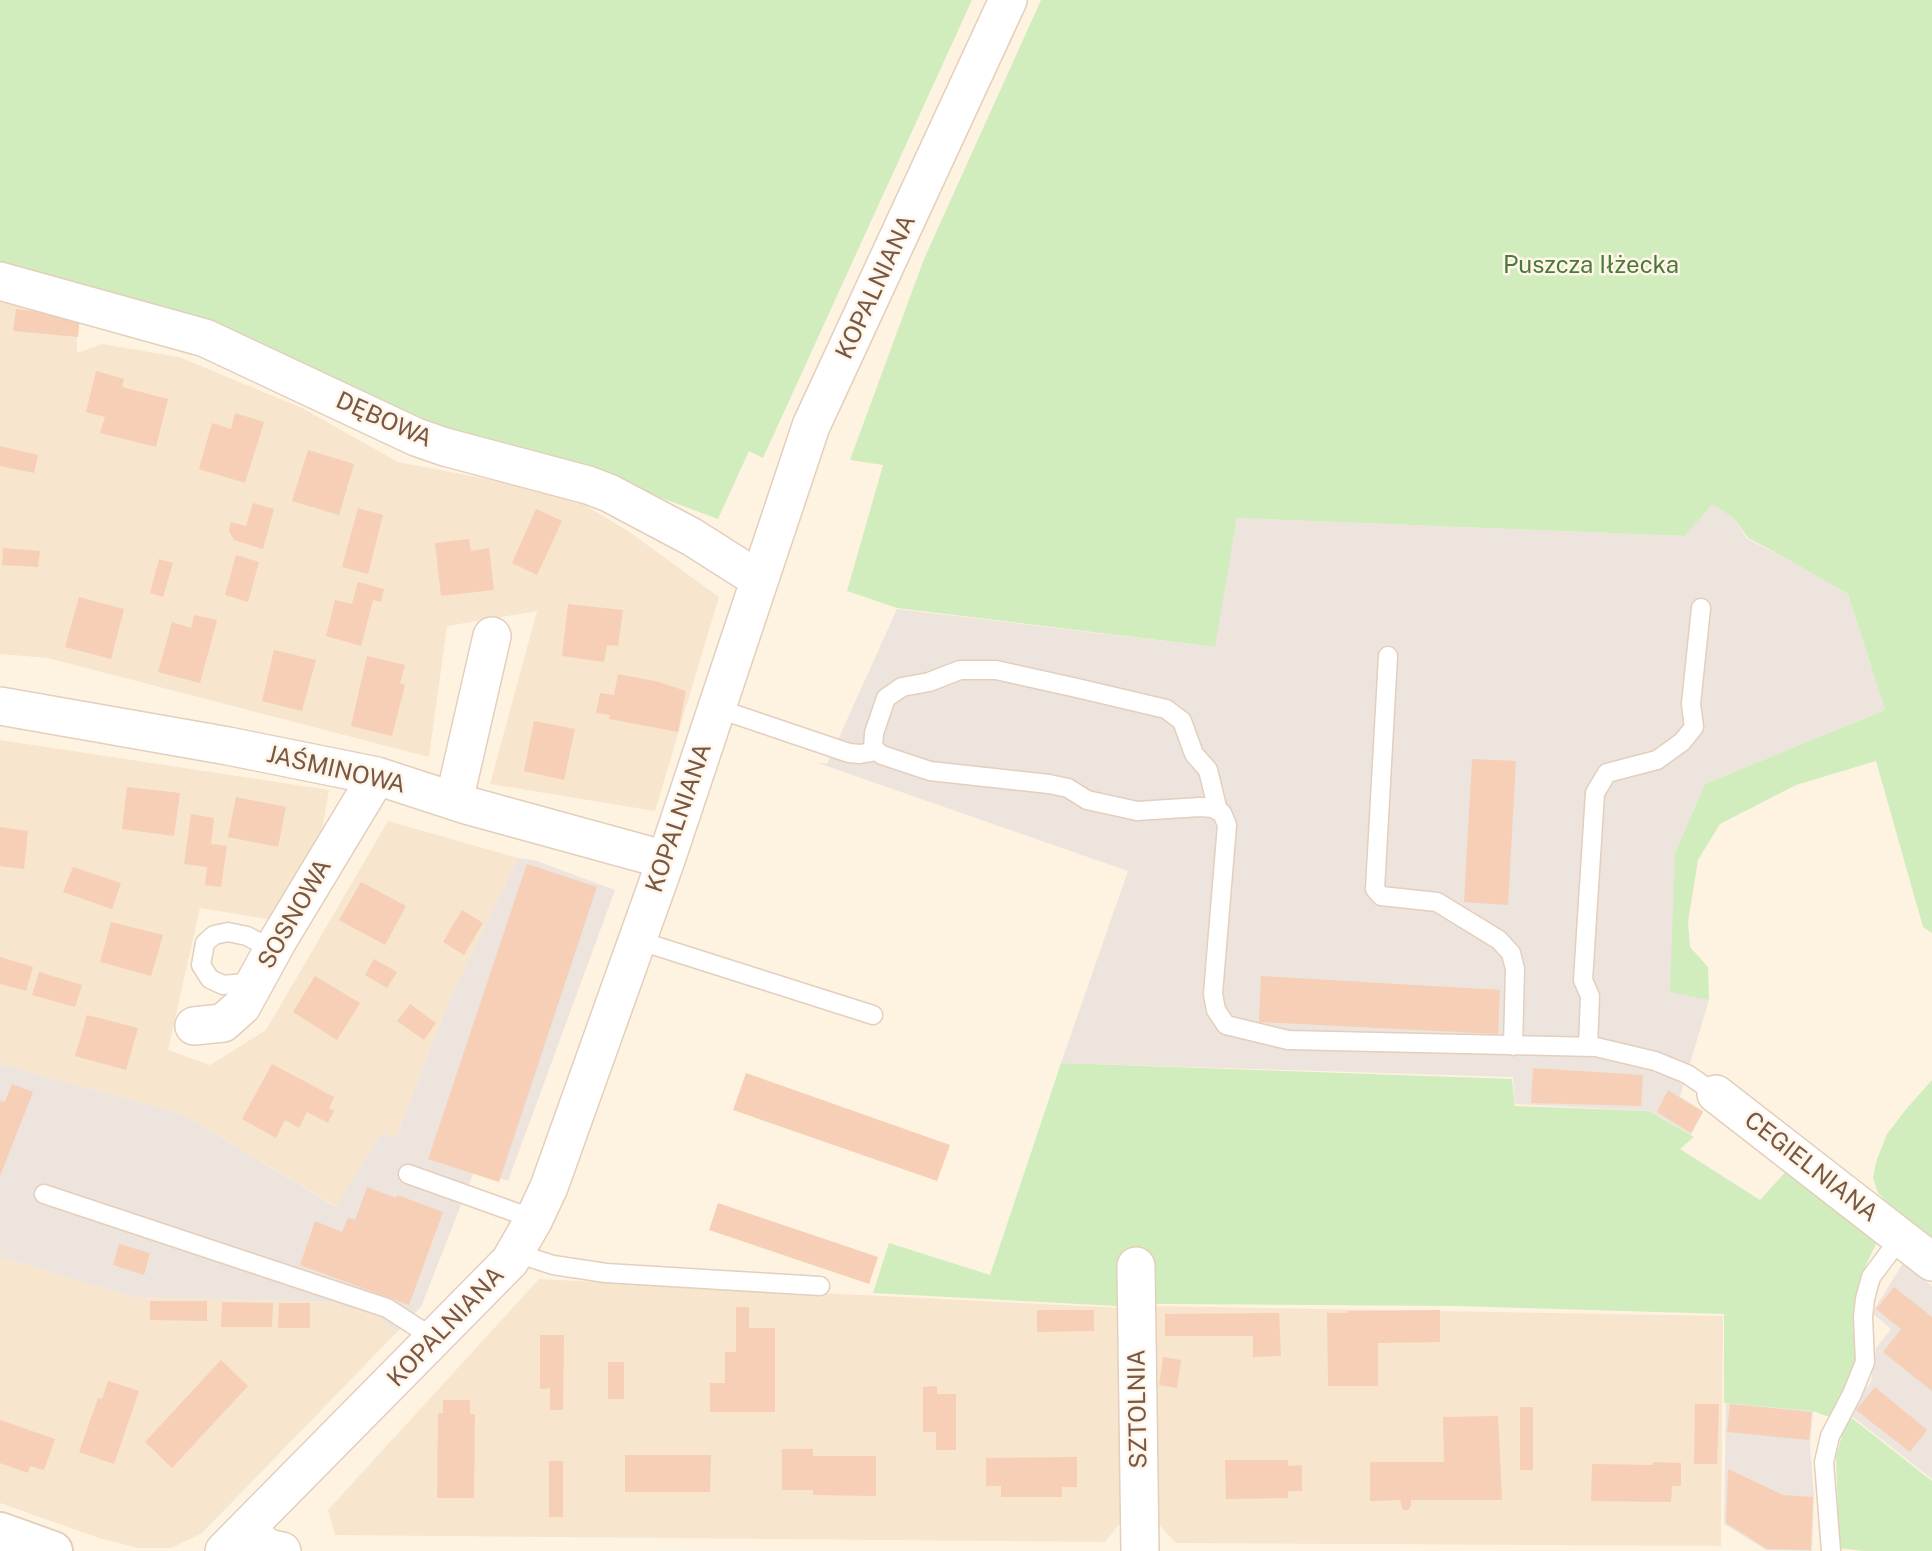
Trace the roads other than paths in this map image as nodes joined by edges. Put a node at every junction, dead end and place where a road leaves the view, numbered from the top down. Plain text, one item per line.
1 (1008, 0) edge
2 (0, 281) edge
3 (758, 579) junction
4 (1701, 608) dead end
5 (492, 636) dead end
6 (1388, 656) dead end
7 (0, 706) edge
8 (716, 708) junction
9 (877, 751) junction
10 (377, 776) junction
11 (453, 801) junction
12 (1218, 811) junction
13 (666, 860) junction
14 (637, 940) junction
15 (273, 950) junction
16 (256, 982) junction
17 (873, 1015) dead end
18 (194, 1026) dead end
19 (1513, 1046) junction
20 (1588, 1047) junction
21 (1702, 1084) joint
22 (408, 1174) dead end
23 (44, 1194) dead end
24 (534, 1219) junction
25 (1901, 1237) junction
26 (516, 1253) junction
27 (1932, 1262) edge
28 (1136, 1266) dead end
29 (820, 1286) dead end
30 (435, 1339) junction
31 (0, 1532) edge
32 (235, 1541) edge
33 (53, 1551) edge
34 (282, 1551) edge
35 (1140, 1551) edge
36 (1831, 1551) edge

1 - 3 street, KOPALNIANA
2 - 3 street, DĘBOWA
3 - 8 street, KOPALNIANA
4 - 20 lane
5 - 11 street
6 - 19 lane
7 - 10 street, JAŚMINOWA
8 - 9 lane
8 - 13 street, KOPALNIANA
9 - 12 lane
9 - 12 lane
10 - 11 street, JAŚMINOWA
10 - 15 street, SOSNOWA
11 - 13 street, JAŚMINOWA
12 - 19 lane
13 - 14 street, KOPALNIANA
14 - 17 lane
14 - 24 street, KOPALNIANA
15 - 16 street, SOSNOWA
15 - 16 lane
16 - 18 street, SOSNOWA
19 - 20 lane
20 - 21 lane
21 - 25 street, CEGIELNIANA
22 - 24 lane
23 - 30 lane
24 - 26 street, KOPALNIANA
25 - 27 street, CEGIELNIANA
25 - 36 lane
26 - 29 lane
26 - 30 street, KOPALNIANA
28 - 35 street, SZTOLNIA
30 - 32 street, KOPALNIANA
31 - 33 street
32 - 34 street

